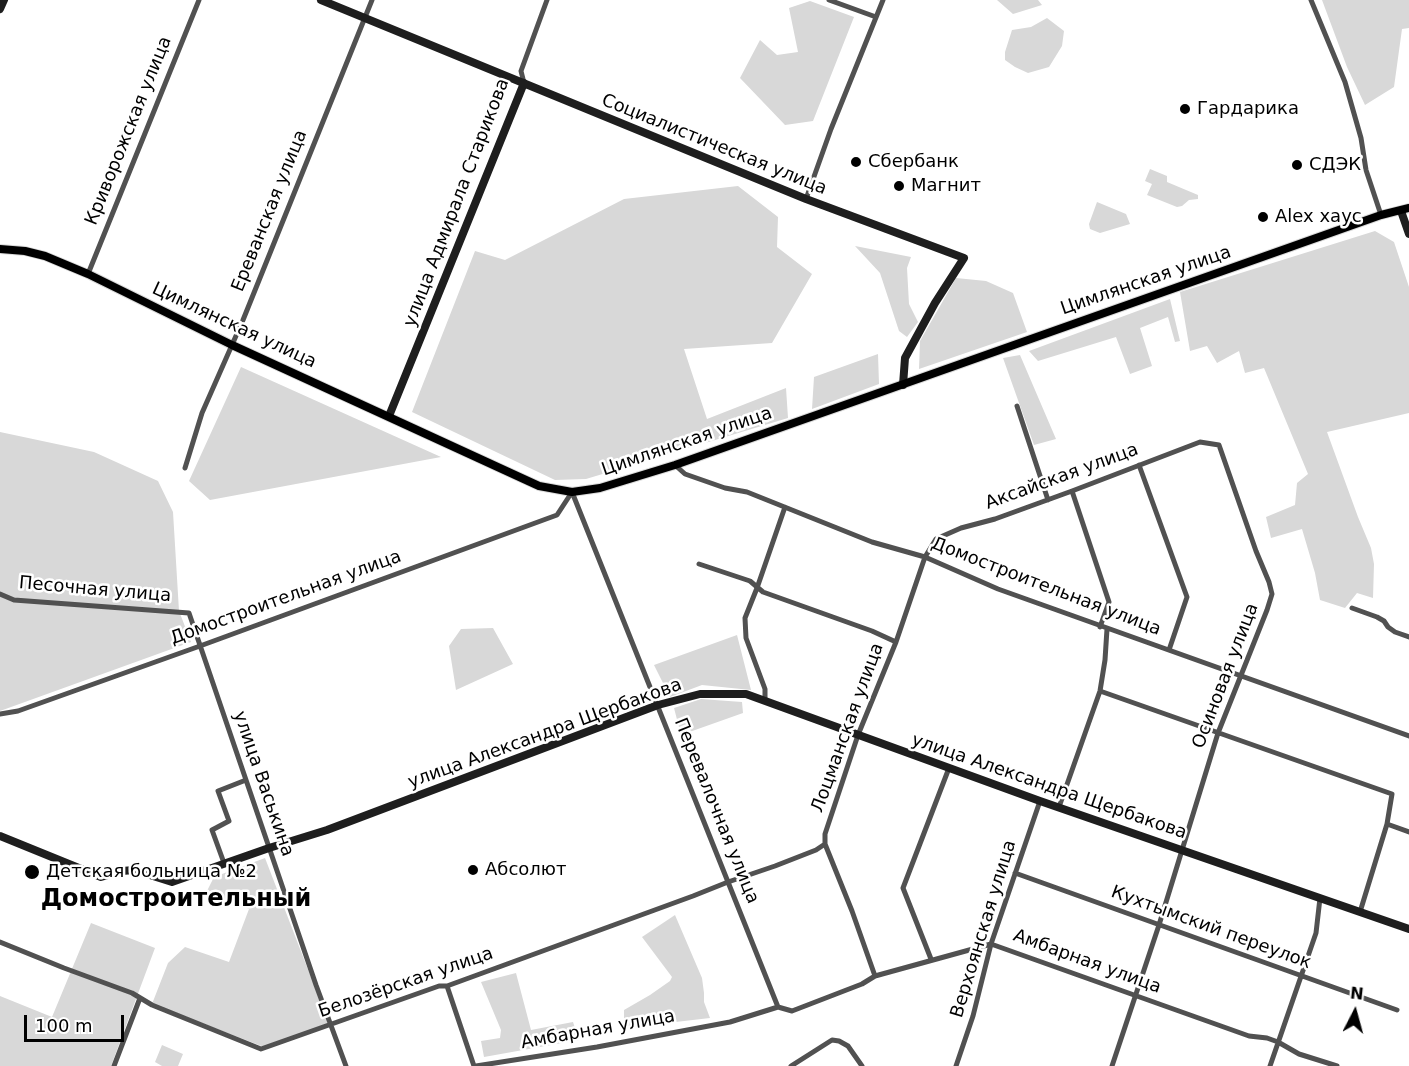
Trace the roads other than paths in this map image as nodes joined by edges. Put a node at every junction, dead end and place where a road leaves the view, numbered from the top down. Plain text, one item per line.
1 (4, 0) edge
2 (199, 0) edge
3 (321, 0) edge
4 (372, 0) edge
5 (547, 0) edge
6 (829, 0) edge
7 (883, 0) edge
8 (1311, 0) edge
9 (0, 9) edge
10 (876, 17) junction
11 (365, 18) junction
12 (524, 83) junction
13 (812, 180) junction
14 (820, 182) dead end
15 (806, 199) junction
16 (1405, 209) edge
17 (1381, 216) junction
18 (1409, 234) edge
19 (0, 249) edge
20 (88, 274) junction
21 (232, 345) junction
22 (903, 385) junction
23 (1017, 406) dead end
24 (389, 416) junction
25 (1219, 445) joint
26 (675, 465) junction
27 (1140, 465) junction
28 (185, 468) dead end
29 (1072, 491) junction
30 (572, 492) junction
31 (1048, 500) junction
32 (785, 507) junction
33 (925, 557) junction
34 (699, 564) dead end
35 (758, 588) junction
36 (0, 594) edge
37 (1352, 608) dead end
38 (189, 613) joint
39 (1104, 628) junction
40 (1409, 637) edge
41 (897, 642) junction
42 (200, 646) junction
43 (1169, 650) junction
44 (1240, 677) junction
45 (1100, 691) junction
46 (765, 701) junction
47 (658, 705) junction
48 (0, 714) edge
49 (1218, 733) junction
50 (858, 735) junction
51 (1409, 736) edge
52 (949, 768) junction
53 (246, 780) junction
54 (1040, 801) junction
55 (1059, 807) junction
56 (1386, 824) junction
57 (1409, 832) edge
58 (0, 836) edge
59 (825, 844) junction
60 (269, 848) junction
61 (1184, 850) junction
62 (224, 863) junction
63 (1015, 873) junction
64 (728, 882) junction
65 (1320, 897) junction
66 (1360, 912) junction
67 (1160, 925) junction
68 (1409, 929) edge
69 (0, 942) edge
70 (992, 944) junction
71 (931, 959) junction
72 (1302, 975) junction
73 (876, 976) junction
74 (447, 986) junction
75 (1136, 996) junction
76 (140, 998) junction
77 (778, 1007) junction
78 (1397, 1010) dead end
79 (331, 1024) junction
80 (1278, 1042) junction
81 (114, 1066) edge
82 (346, 1066) edge
83 (475, 1066) edge
84 (791, 1066) edge
85 (862, 1066) edge
86 (956, 1066) edge
87 (1112, 1066) edge
88 (1270, 1066) edge
89 (1337, 1066) edge

1 - 9 street
2 - 20 street, Криворожская улица
3 - 11 street, Социалистическая улица
4 - 11 street, Ереванская улица
5 - 12 street, улица Адмирала Старикова
6 - 10 street
7 - 10 street
8 - 17 street
10 - 13 street
11 - 12 street, Социалистическая улица
11 - 21 street, Ереванская улица
12 - 15 street, Социалистическая улица
12 - 24 street, улица Адмирала Старикова
13 - 14 street
13 - 15 street
15 - 22 street, Социалистическая улица
16 - 17 main road, Цимлянская улица
16 - 18 street
17 - 22 main road, Цимлянская улица
19 - 20 main road, Цимлянская улица
20 - 21 main road, Цимлянская улица
21 - 24 main road, Цимлянская улица
21 - 28 street, Ереванская улица
22 - 26 main road, Цимлянская улица
23 - 31 street
24 - 30 main road, Цимлянская улица
25 - 27 street, Аксайская улица
25 - 44 street, Осиновая улица
26 - 30 main road, Цимлянская улица
26 - 32 street, Домостроительная улица
27 - 29 street, Аксайская улица
27 - 43 street
29 - 31 street, Аксайская улица
29 - 39 street
30 - 42 street, Домостроительная улица
30 - 47 street, Перевалочная улица
31 - 33 street, Аксайская улица
32 - 33 street, Домостроительная улица
32 - 35 street
33 - 39 street, Домостроительная улица
33 - 41 street, Лоцманская улица
34 - 35 street
35 - 41 street
35 - 46 street
36 - 38 street, Песочная улица
37 - 40 street
38 - 42 street, улица Васькина
39 - 43 street, Домостроительная улица
39 - 45 street
41 - 50 street, Лоцманская улица
42 - 48 street, Домостроительная улица
42 - 53 street, улица Васькина
43 - 44 street, Домостроительная улица
44 - 49 street, Осиновая улица
44 - 51 street, Домостроительная улица
45 - 49 street
45 - 55 street
46 - 47 street, улица Александра Щербакова
46 - 50 street, улица Александра Щербакова
47 - 60 street, улица Александра Щербакова
47 - 64 street, Перевалочная улица
49 - 56 street
49 - 61 street, Осиновая улица
50 - 52 street, улица Александра Щербакова
50 - 59 street, Лоцманская улица
52 - 54 street, улица Александра Щербакова
52 - 71 street
53 - 60 street, улица Васькина
53 - 62 street
54 - 55 street, улица Александра Щербакова
54 - 63 street, Верхоянская улица
55 - 61 street, улица Александра Щербакова
56 - 57 street
56 - 66 street
58 - 62 street, улица Александра Щербакова
59 - 64 street, Белозёрская улица
59 - 73 street
60 - 62 street, улица Александра Щербакова
60 - 79 street, улица Васькина
61 - 65 street, улица Александра Щербакова
61 - 67 street, Осиновая улица
63 - 67 street, Кухтымский переулок
63 - 70 street, Верхоянская улица
64 - 74 street, Белозёрская улица
64 - 77 street, Перевалочная улица
65 - 66 street, улица Александра Щербакова
65 - 72 street
66 - 68 street, улица Александра Щербакова
67 - 72 street, Кухтымский переулок
67 - 75 street, Осиновая улица
69 - 76 street, Белозёрская улица
70 - 71 street, Амбарная улица
70 - 75 street, Амбарная улица
70 - 86 street, Верхоянская улица
71 - 73 street, Амбарная улица
72 - 78 street, Кухтымский переулок
72 - 80 street
73 - 77 street, Амбарная улица
74 - 79 street, Белозёрская улица
74 - 83 street
75 - 80 street, Амбарная улица
75 - 87 street, Осиновая улица
76 - 79 street, Белозёрская улица
76 - 81 street
77 - 83 street, Амбарная улица
79 - 82 street, улица Васькина
80 - 88 street
80 - 89 street, Амбарная улица
84 - 85 street

